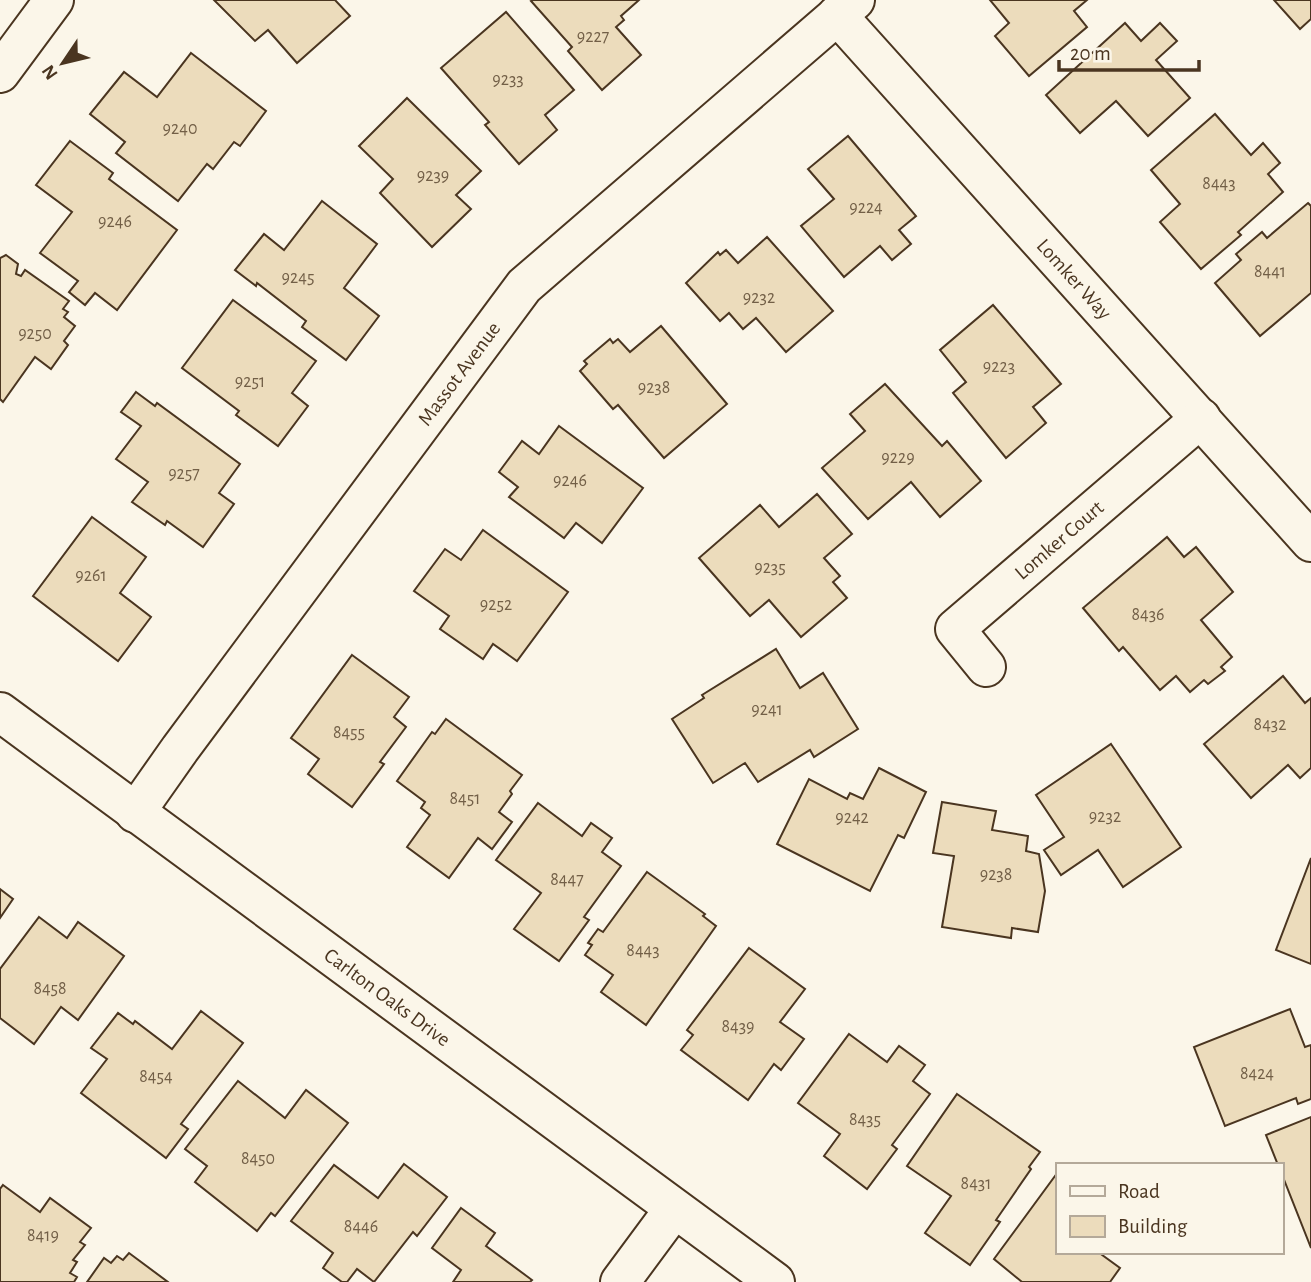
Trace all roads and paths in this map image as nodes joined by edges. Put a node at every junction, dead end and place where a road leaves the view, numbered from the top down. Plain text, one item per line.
1 (54, 0) edge
2 (846, 8) edge
3 (0, 73) edge
4 (1200, 418) junction
5 (1311, 542) edge
6 (986, 667) dead end
7 (0, 712) edge
8 (135, 813) junction
9 (674, 1209) junction
10 (620, 1282) edge
11 (775, 1282) edge

1 - 3 street
2 - 4 street, Lomker Way
2 - 8 street, Massot Avenue
4 - 5 street, Lomker Way
4 - 6 street, Lomker Court
7 - 8 street, Carlton Oaks Drive
8 - 9 street, Carlton Oaks Drive
9 - 10 street
9 - 11 street, Carlton Oaks Drive

